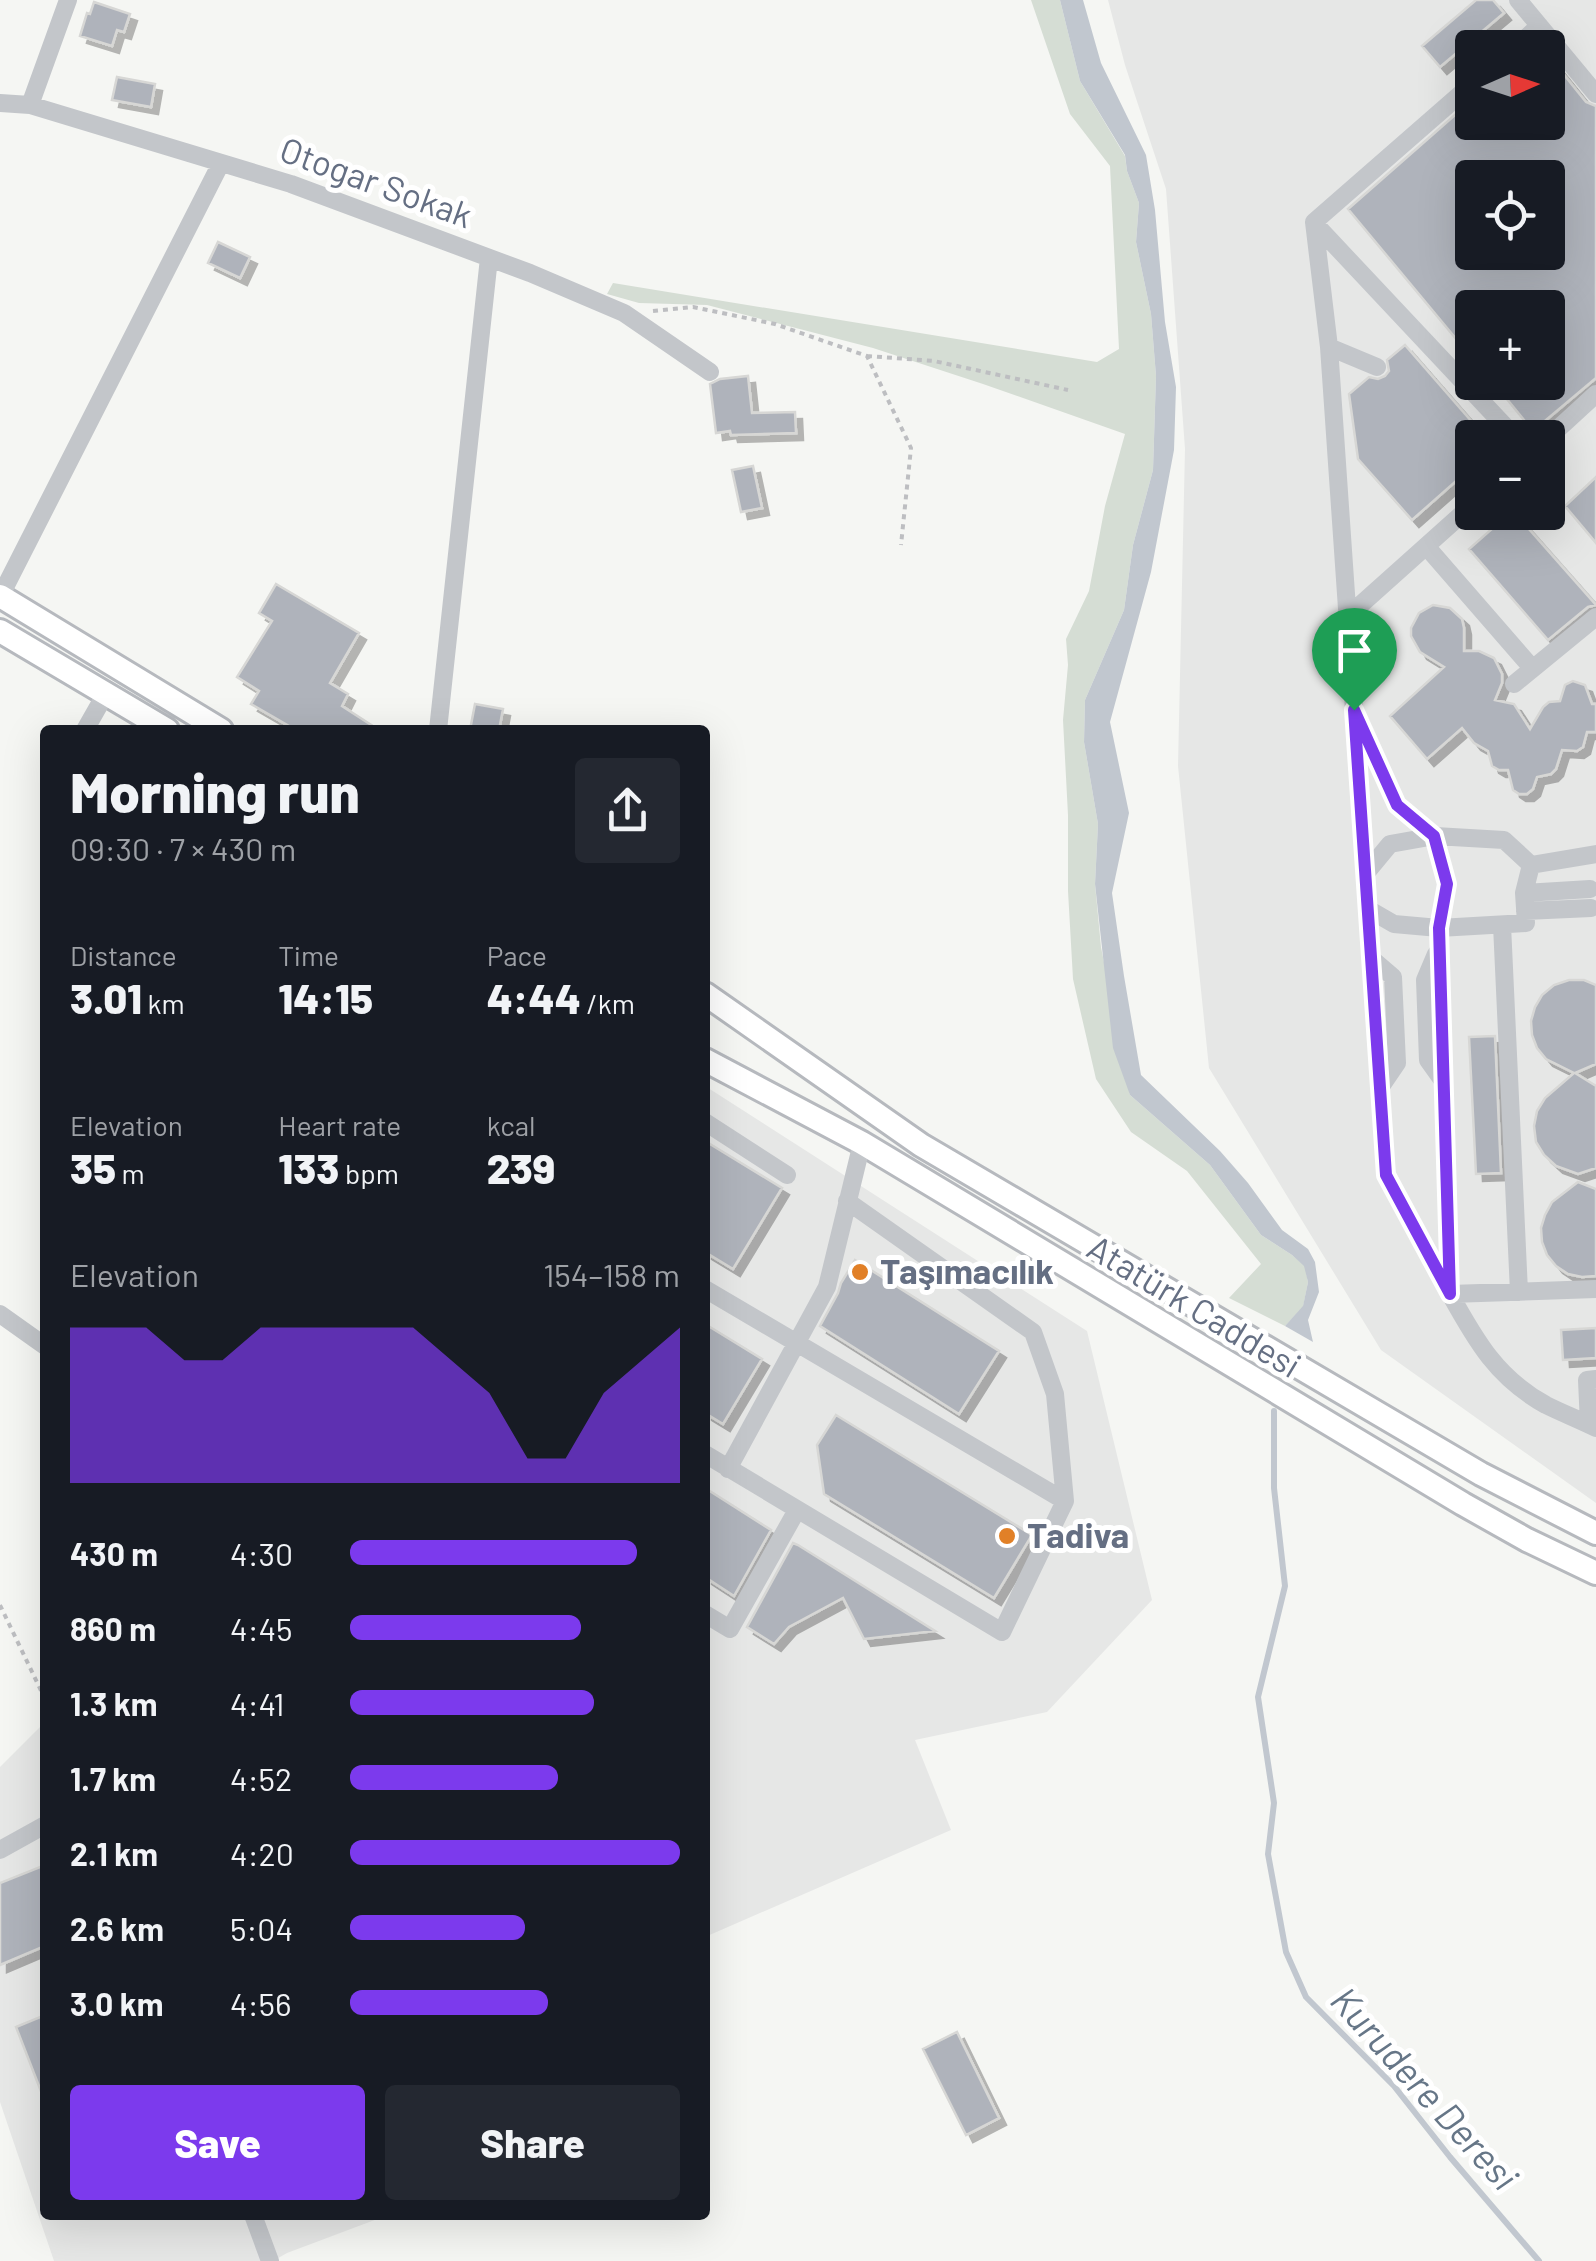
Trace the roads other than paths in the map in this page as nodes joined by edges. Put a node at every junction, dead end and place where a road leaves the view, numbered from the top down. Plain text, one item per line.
1 (68, 0) edge
2 (1518, 0) edge
3 (1540, 26) junction
4 (1535, 30) edge
5 (1596, 94) edge
6 (1455, 99) edge
7 (0, 104) edge
8 (30, 106) junction
9 (221, 163) junction
10 (1314, 222) junction
11 (488, 258) junction
12 (1329, 347) junction
13 (1377, 366) dead end
14 (710, 372) dead end
15 (1596, 394) edge
16 (1499, 420) edge
17 (1565, 422) edge
18 (1455, 520) edge
19 (1426, 546) junction
20 (0, 596) edge
21 (1348, 616) junction
22 (1596, 617) edge
23 (0, 631) edge
24 (1532, 668) junction
25 (1514, 684) dead end
26 (106, 694) junction
27 (1354, 710) junction
28 (89, 725) edge
29 (159, 725) edge
30 (213, 725) edge
31 (439, 725) edge
32 (1434, 836) junction
33 (1596, 854) edge
34 (1531, 865) junction
35 (1366, 873) junction
36 (1590, 898) dead end
37 (1524, 902) junction
38 (1368, 909) junction
39 (1502, 925) junction
40 (1439, 936) junction
41 (710, 997) edge
42 (710, 1063) edge
43 (710, 1125) edge
44 (862, 1143) junction
45 (787, 1174) dead end
46 (847, 1202) junction
47 (1596, 1289) edge
48 (710, 1292) edge
49 (1519, 1292) junction
50 (1450, 1294) junction
51 (0, 1314) edge
52 (40, 1342) edge
53 (796, 1344) junction
54 (1596, 1379) edge
55 (1594, 1426) edge
56 (710, 1457) edge
57 (728, 1469) junction
58 (1065, 1501) junction
59 (797, 1510) junction
60 (1596, 1533) edge
61 (1596, 1573) edge
62 (710, 1617) edge
63 (40, 1829) edge
64 (0, 1850) edge
65 (255, 2220) edge
66 (270, 2261) edge

1 - 8 street
2 - 3 street
3 - 4 street
3 - 5 street
6 - 10 street
7 - 8 street, Otogar Sokak
8 - 9 street, Otogar Sokak
9 - 11 street, Otogar Sokak
9 - 20 street
10 - 12 street
10 - 16 street
11 - 14 street, Otogar Sokak
11 - 31 street
12 - 13 street
12 - 21 street
15 - 17 street
18 - 19 street
19 - 21 street
19 - 24 street
20 - 30 main road
21 - 27 street
22 - 24 street
23 - 26 main road
24 - 25 street
26 - 28 street
26 - 29 main road
27 - 32 street
27 - 35 street
32 - 34 street
32 - 35 street
32 - 40 street
33 - 34 street
34 - 37 street
35 - 38 street
36 - 37 street
37 - 39 street
38 - 40 street
38 - 50 street
39 - 40 street
39 - 49 street
40 - 50 street
41 - 60 main road, Atatürk Caddesi
42 - 44 main road, Atatürk Caddesi
43 - 45 street
44 - 46 street
44 - 61 main road, Atatürk Caddesi
46 - 53 street
46 - 58 street
47 - 49 street
48 - 53 street
49 - 50 street
50 - 55 street
51 - 52 street
53 - 57 street
53 - 58 street
54 - 55 street
56 - 57 street
57 - 59 street
58 - 59 street
59 - 62 street
63 - 64 street
65 - 66 street

